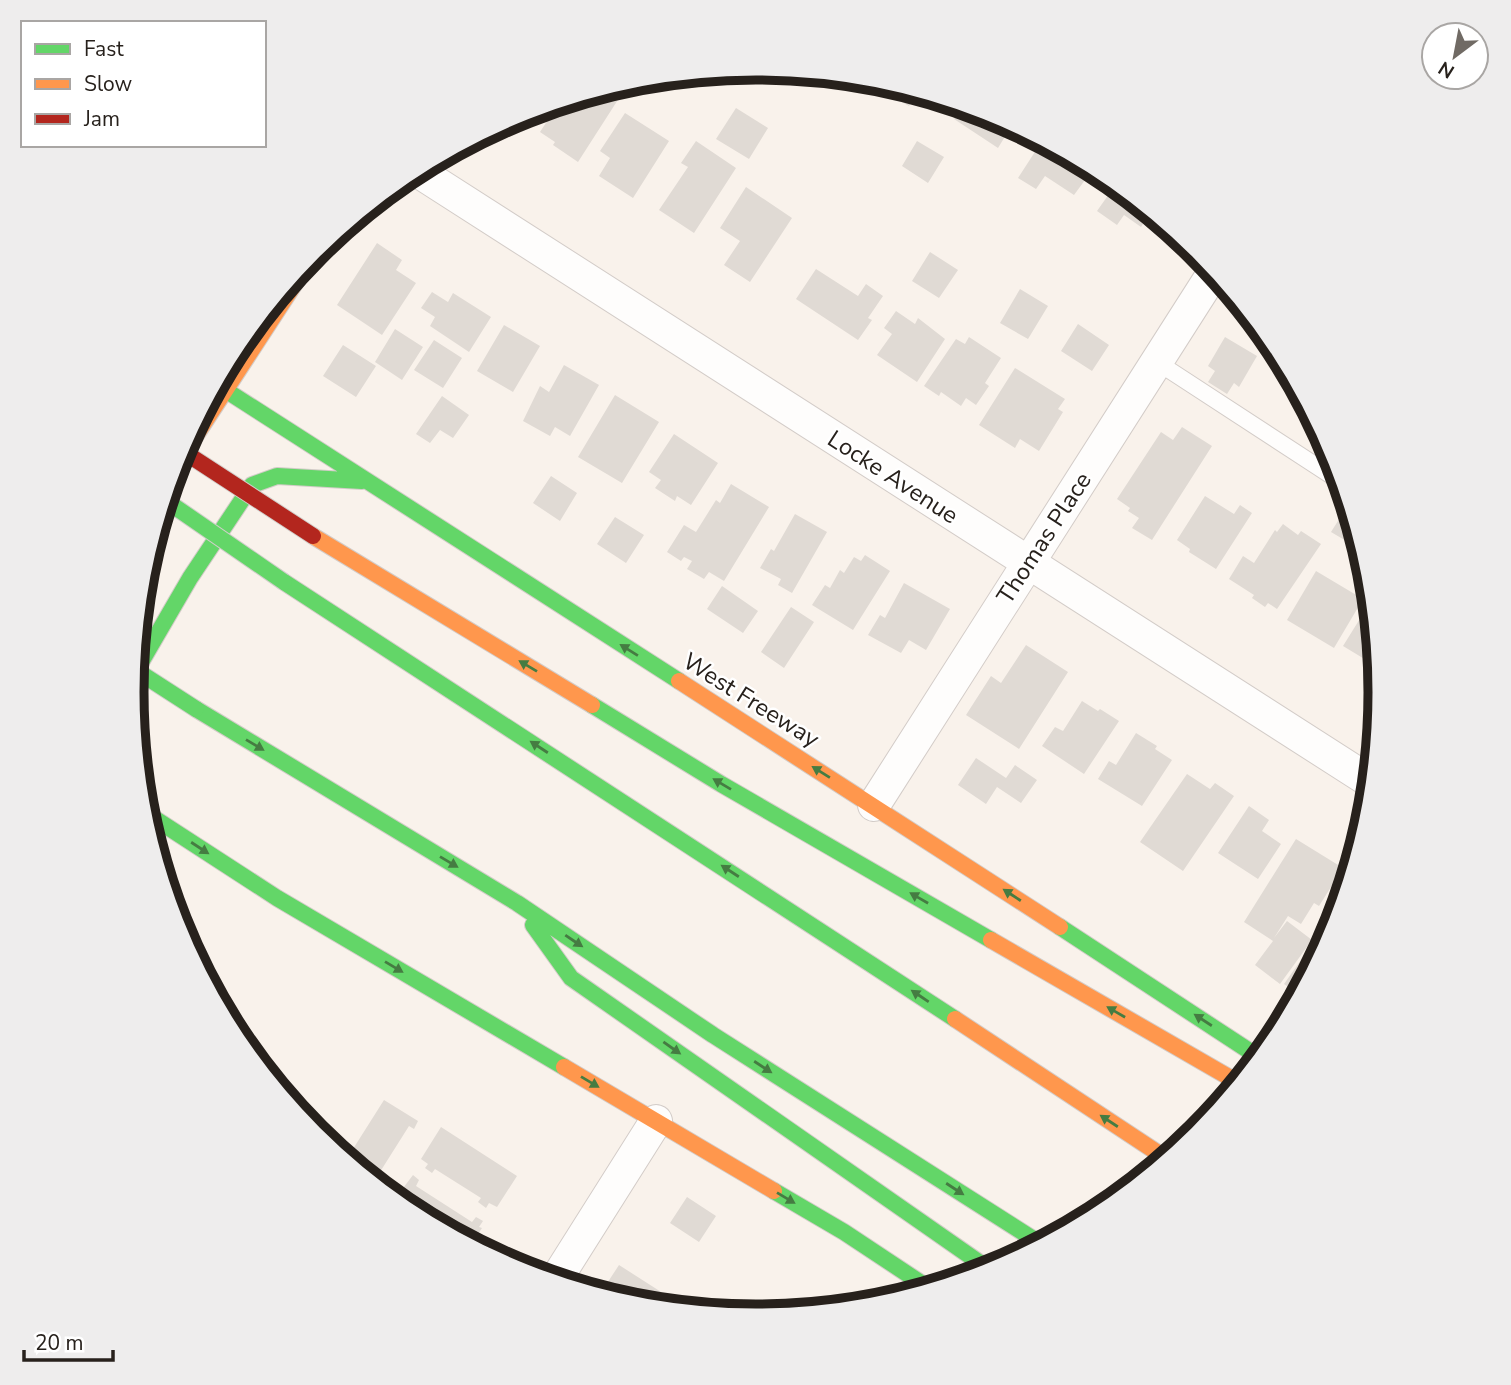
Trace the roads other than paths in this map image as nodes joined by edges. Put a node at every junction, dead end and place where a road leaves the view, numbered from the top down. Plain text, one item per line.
1 (427, 177) edge
2 (1208, 281) edge
3 (1157, 362) junction
4 (223, 389) edge
5 (191, 456) edge
6 (1326, 472) edge
7 (364, 481) junction
8 (173, 506) edge
9 (1028, 564) junction
10 (145, 656) edge
11 (144, 676) edge
12 (1361, 776) edge
13 (874, 805) junction
14 (157, 820) edge
15 (517, 903) junction
16 (1251, 1052) edge
17 (1230, 1078) edge
18 (656, 1121) junction
19 (1159, 1153) edge
20 (1032, 1238) edge
21 (979, 1262) edge
22 (560, 1272) edge
23 (920, 1282) edge

1 - 9 street, Locke Avenue
2 - 3 street, Thomas Place
3 - 6 lane
3 - 9 street, Thomas Place
4 - 7 main road, West Freeway
17 -> 5 main road, bridge
7 - 10 main road
13 -> 7 main road, West Freeway
19 -> 8 main road, bridge
9 - 12 street, Locke Avenue
9 - 13 street, Thomas Place
11 -> 15 main road, bridge
16 -> 13 main road, West Freeway
14 -> 18 main road
15 -> 20 main road
15 -> 21 main road
18 - 22 street
18 -> 23 main road

